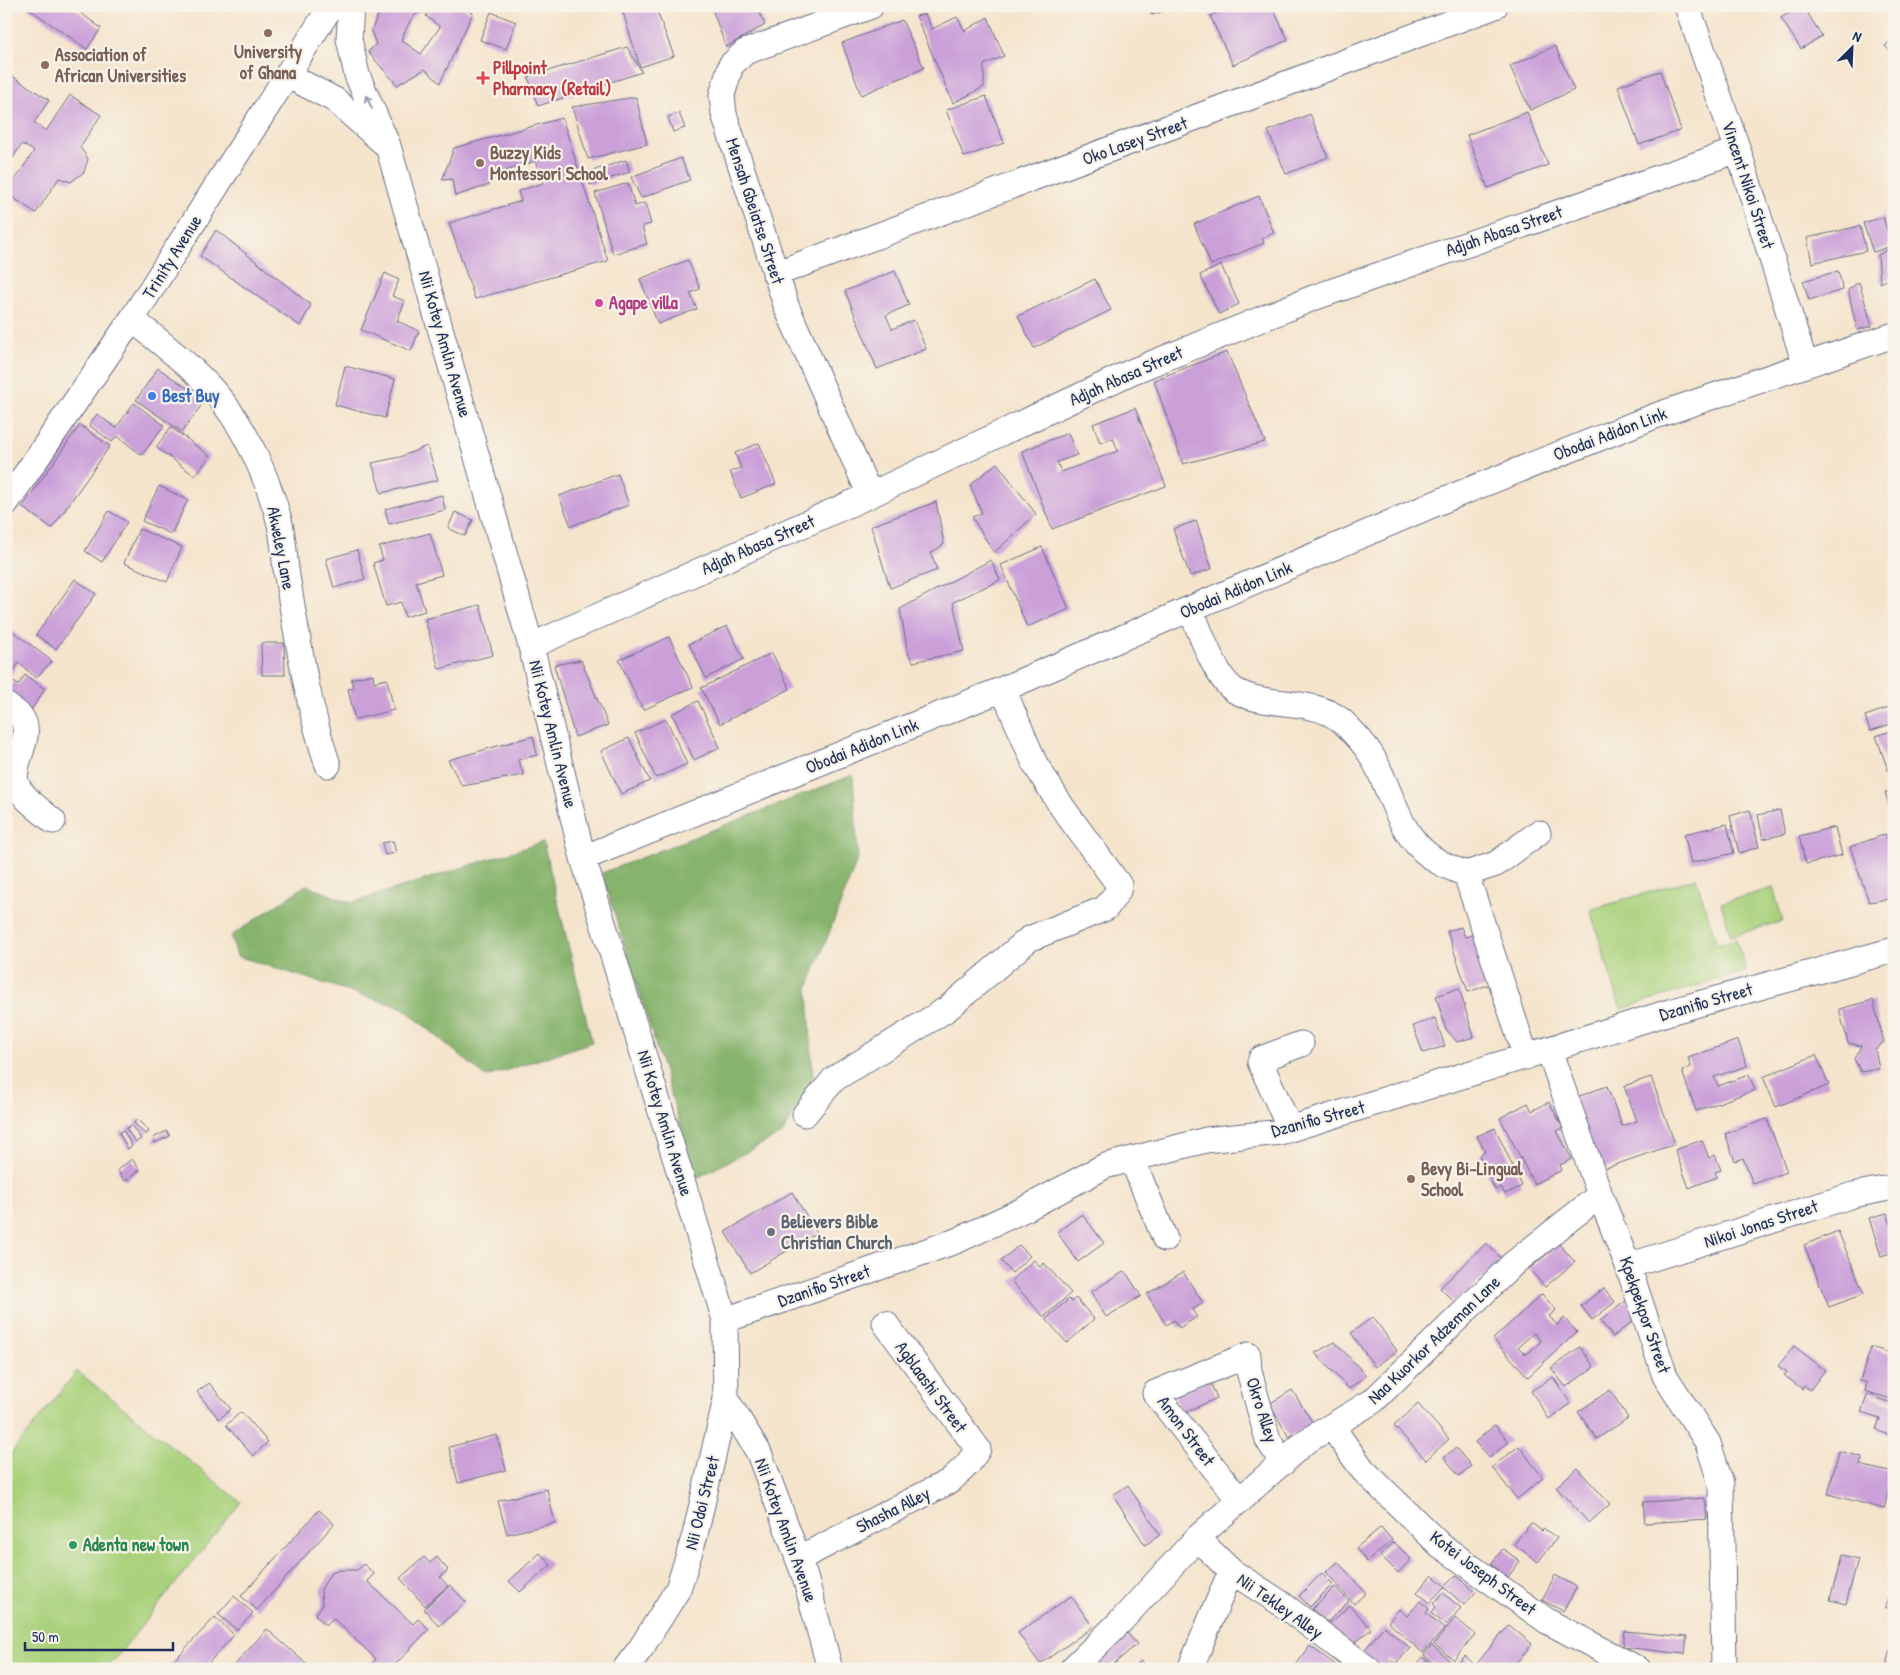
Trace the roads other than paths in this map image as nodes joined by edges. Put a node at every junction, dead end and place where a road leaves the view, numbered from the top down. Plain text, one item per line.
1 (330, 6) edge
2 (351, 6) edge
3 (871, 6) edge
4 (1495, 6) edge
5 (1687, 6) edge
6 (288, 76) junction
7 (388, 146) junction
8 (1738, 150) junction
9 (775, 274) junction
10 (132, 319) junction
11 (1894, 335) edge
12 (1805, 364) junction
13 (870, 494) junction
14 (6, 503) edge
15 (1191, 610) junction
16 (531, 646) junction
17 (1003, 689) junction
18 (6, 705) edge
19 (328, 765) dead end
20 (53, 821) dead end
21 (1538, 833) dead end
22 (583, 858) junction
23 (1466, 874) junction
24 (1894, 950) edge
25 (1301, 1044) dead end
26 (1549, 1050) junction
27 (1526, 1057) junction
28 (805, 1114) dead end
29 (1290, 1129) junction
30 (1132, 1159) junction
31 (1894, 1187) edge
32 (1600, 1196) junction
33 (1166, 1239) dead end
34 (1628, 1266) junction
35 (725, 1320) junction
36 (885, 1323) dead end
37 (1248, 1355) joint
38 (726, 1398) junction
39 (1332, 1427) junction
40 (978, 1449) joint
41 (1283, 1463) junction
42 (1240, 1501) junction
43 (1197, 1538) junction
44 (798, 1559) junction
45 (1231, 1571) junction
46 (625, 1669) edge
47 (830, 1669) edge
48 (1072, 1669) edge
49 (1190, 1669) edge
50 (1368, 1669) edge
51 (1638, 1669) edge
52 (1724, 1669) edge

1 - 6 street, Trinity Avenue
7 -> 2 street, Nii Kotey Amlin Avenue
3 - 9 street, Mensah Gbeiatse Street
4 - 9 street, Oko Lasey Street
5 - 8 street, Vincent Nikoi Street
6 - 7 street
6 - 10 street, Trinity Avenue
7 - 16 street, Nii Kotey Amlin Avenue
8 - 12 street, Vincent Nikoi Street
8 - 13 street, Adjah Abasa Street
9 - 13 street, Mensah Gbeiatse Street
10 - 14 street, Trinity Avenue
10 - 19 street, Akweley Lane
11 - 12 street, Obodai Adidon Link
12 - 15 street, Obodai Adidon Link
13 - 16 street, Adjah Abasa Street
15 - 17 street, Obodai Adidon Link
15 - 23 street
16 - 22 street, Nii Kotey Amlin Avenue
17 - 22 street, Obodai Adidon Link
17 - 28 street
18 - 20 street
21 - 23 street
22 - 35 street, Nii Kotey Amlin Avenue
23 - 27 street
24 - 26 street, Dzanifio Street
25 - 29 street
26 - 27 street, Dzanifio Street
26 - 32 street, Kpekpekpor Street
27 - 29 street, Dzanifio Street
29 - 30 street, Dzanifio Street
30 - 33 street
30 - 35 street, Dzanifio Street
31 - 34 street, Nikoi Jonas Street
32 - 34 street, Kpekpekpor Street
32 - 39 street, Naa Kuorkor Adzeman Lane
34 - 52 street, Kpekpekpor Street
35 - 38 street, Nii Odoi Street
36 - 40 street, Agblaashi Street
37 - 41 street, Okro Alley
37 - 42 street, Amon Street
38 - 44 street, Nii Kotey Amlin Avenue
38 - 46 street, Nii Odoi Street
39 - 41 street, Naa Kuorkor Adzeman Lane
39 - 51 street, Kotei Joseph Street
40 - 44 street, Shasha Alley
41 - 42 street, Naa Kuorkor Adzeman Lane
42 - 43 street, Naa Kuorkor Adzeman Lane
43 - 45 street, Nii Tekley Alley
43 - 48 street, Naa Kuorkor Adzeman Lane
44 - 47 street, Nii Kotey Amlin Avenue
45 - 49 street
45 - 50 street, Nii Tekley Alley

